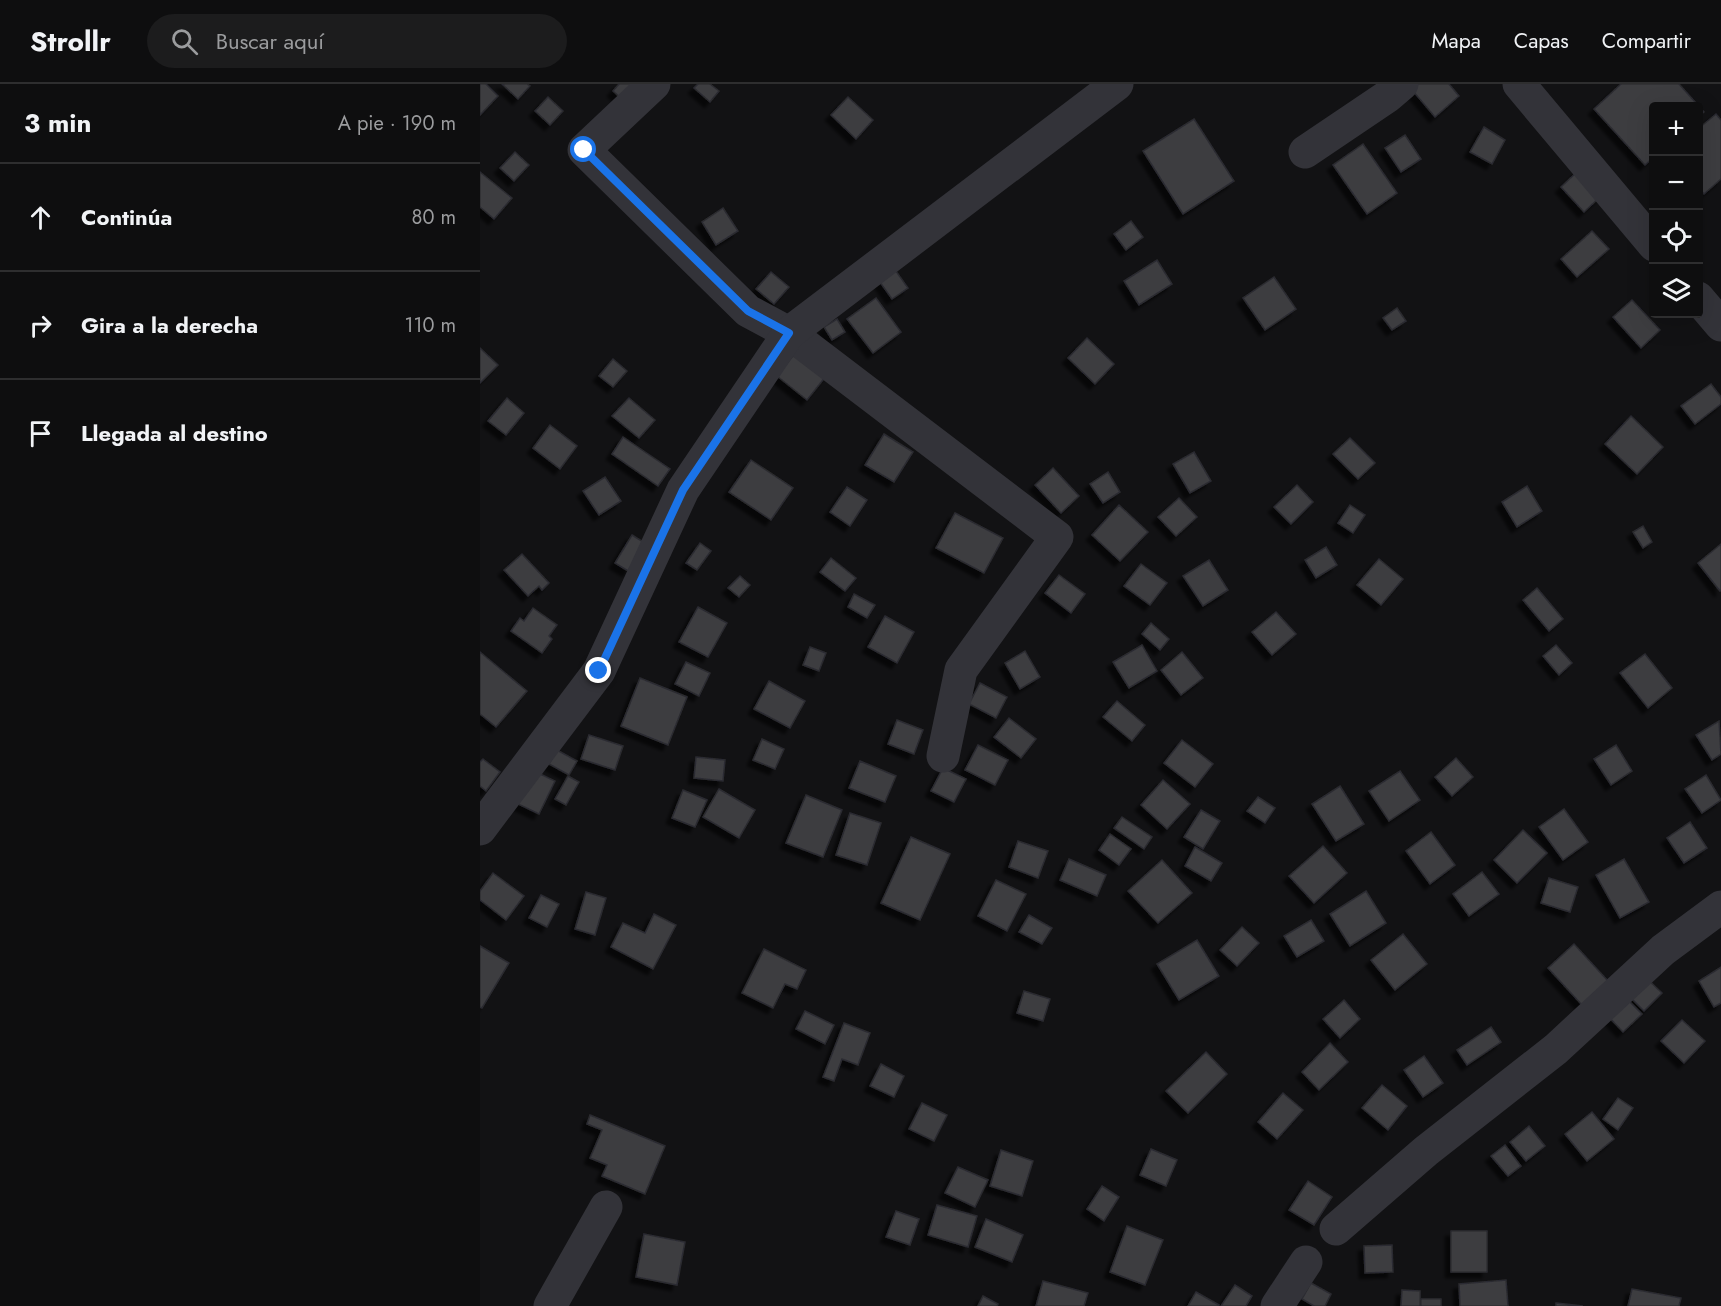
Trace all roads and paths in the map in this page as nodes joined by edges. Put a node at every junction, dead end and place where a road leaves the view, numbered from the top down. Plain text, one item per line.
1 (654, 84) edge
2 (1117, 84) edge
3 (1402, 84) edge
4 (1518, 84) edge
5 (1305, 152) dead end
6 (1649, 240) edge
7 (1703, 304) edge
8 (1721, 325) edge
9 (789, 333) junction
10 (943, 756) dead end
11 (480, 830) edge
12 (1721, 907) edge
13 (606, 1207) dead end
14 (1336, 1229) dead end
15 (1306, 1262) dead end
16 (550, 1306) edge
17 (1277, 1306) edge

1 - 9 street
2 - 9 street
3 - 5 street
4 - 6 street
7 - 8 street
9 - 10 street
9 - 11 street
12 - 14 street
13 - 16 street
15 - 17 street

